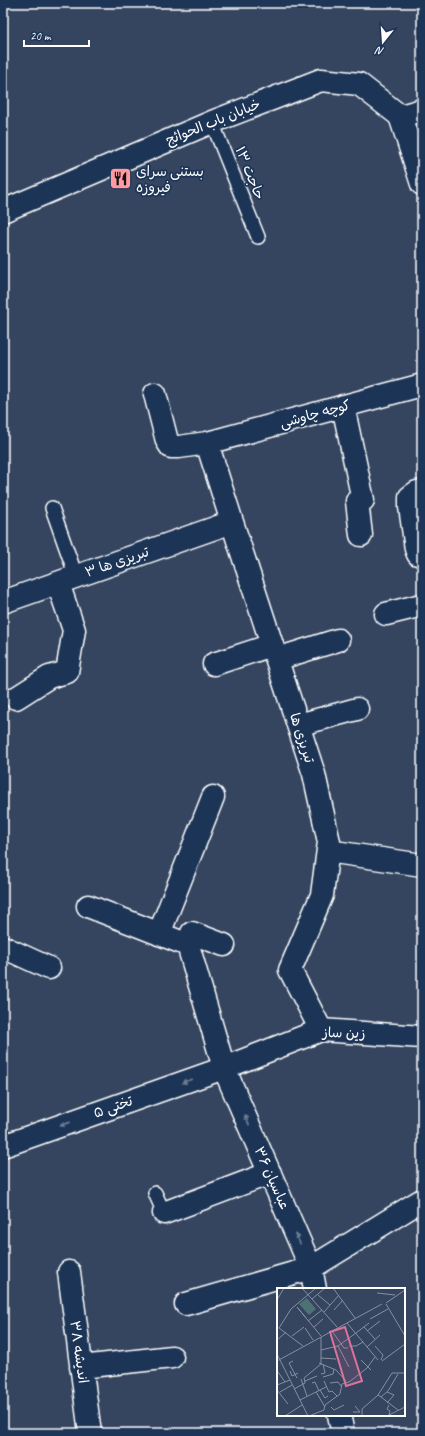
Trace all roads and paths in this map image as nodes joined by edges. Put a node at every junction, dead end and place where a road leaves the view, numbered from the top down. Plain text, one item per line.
1 (422, 110) edge
2 (400, 116) junction
3 (212, 122) junction
4 (422, 184) edge
5 (3, 211) edge
6 (258, 237) dead end
7 (422, 385) edge
8 (155, 394) dead end
9 (343, 406) junction
10 (208, 443) junction
11 (422, 491) edge
12 (52, 508) dead end
13 (232, 522) junction
14 (361, 536) dead end
15 (419, 552) edge
16 (67, 580) junction
17 (3, 602) edge
18 (422, 605) edge
19 (386, 614) dead end
20 (338, 640) dead end
21 (274, 652) junction
22 (214, 664) dead end
23 (16, 698) dead end
24 (357, 709) dead end
25 (298, 725) junction
26 (213, 797) dead end
27 (328, 851) junction
28 (422, 865) edge
29 (88, 906) dead end
30 (159, 934) junction
31 (188, 945) junction
32 (224, 945) dead end
33 (3, 947) edge
34 (49, 968) dead end
35 (321, 1030) junction
36 (422, 1037) edge
37 (224, 1068) junction
38 (3, 1146) edge
39 (270, 1173) junction
40 (155, 1193) dead end
41 (422, 1200) edge
42 (164, 1213) joint
43 (69, 1272) dead end
44 (313, 1279) edge
45 (186, 1304) dead end
46 (172, 1357) dead end
47 (81, 1367) junction
48 (339, 1416) edge
49 (90, 1433) edge
50 (343, 1433) edge

1 - 2 street
2 - 3 street, خیابان باب الحوائج
2 - 4 street
3 - 5 street, خیابان باب الحوائج
3 - 6 lane, حاجت ۱۳
7 - 9 street, کوچه چاوشی
8 - 10 street, کوچه چاوشی
9 - 10 street, کوچه چاوشی
9 - 14 street
10 - 13 street, تبریزی ها
11 - 15 street
12 - 16 lane
13 - 16 street, تبریزی ها ۳
13 - 21 street, تبریزی ها
16 - 17 street, تبریزی ها ۳
16 - 23 street
18 - 19 street
20 - 21 street
21 - 22 street
21 - 25 street, تبریزی ها
24 - 25 street
25 - 27 street, تبریزی ها
26 - 30 street
27 - 28 street
27 - 35 street, تبریزی ها
29 - 30 street
30 - 31 street
31 - 32 street
31 - 37 street, عباسیان ۳۶
33 - 34 street
35 - 36 street, زین ساز
35 - 37 street, زین ساز
37 -> 38 street, تختی ۵
39 -> 37 street, عباسیان ۳۶
39 - 42 street
44 -> 39 street, عباسیان ۳۶
40 - 42 lane
41 - 44 street
43 - 47 street, اندیشه ۳۸
44 - 45 street
46 - 47 street
47 - 49 street, اندیشه ۳۸
48 - 50 street

